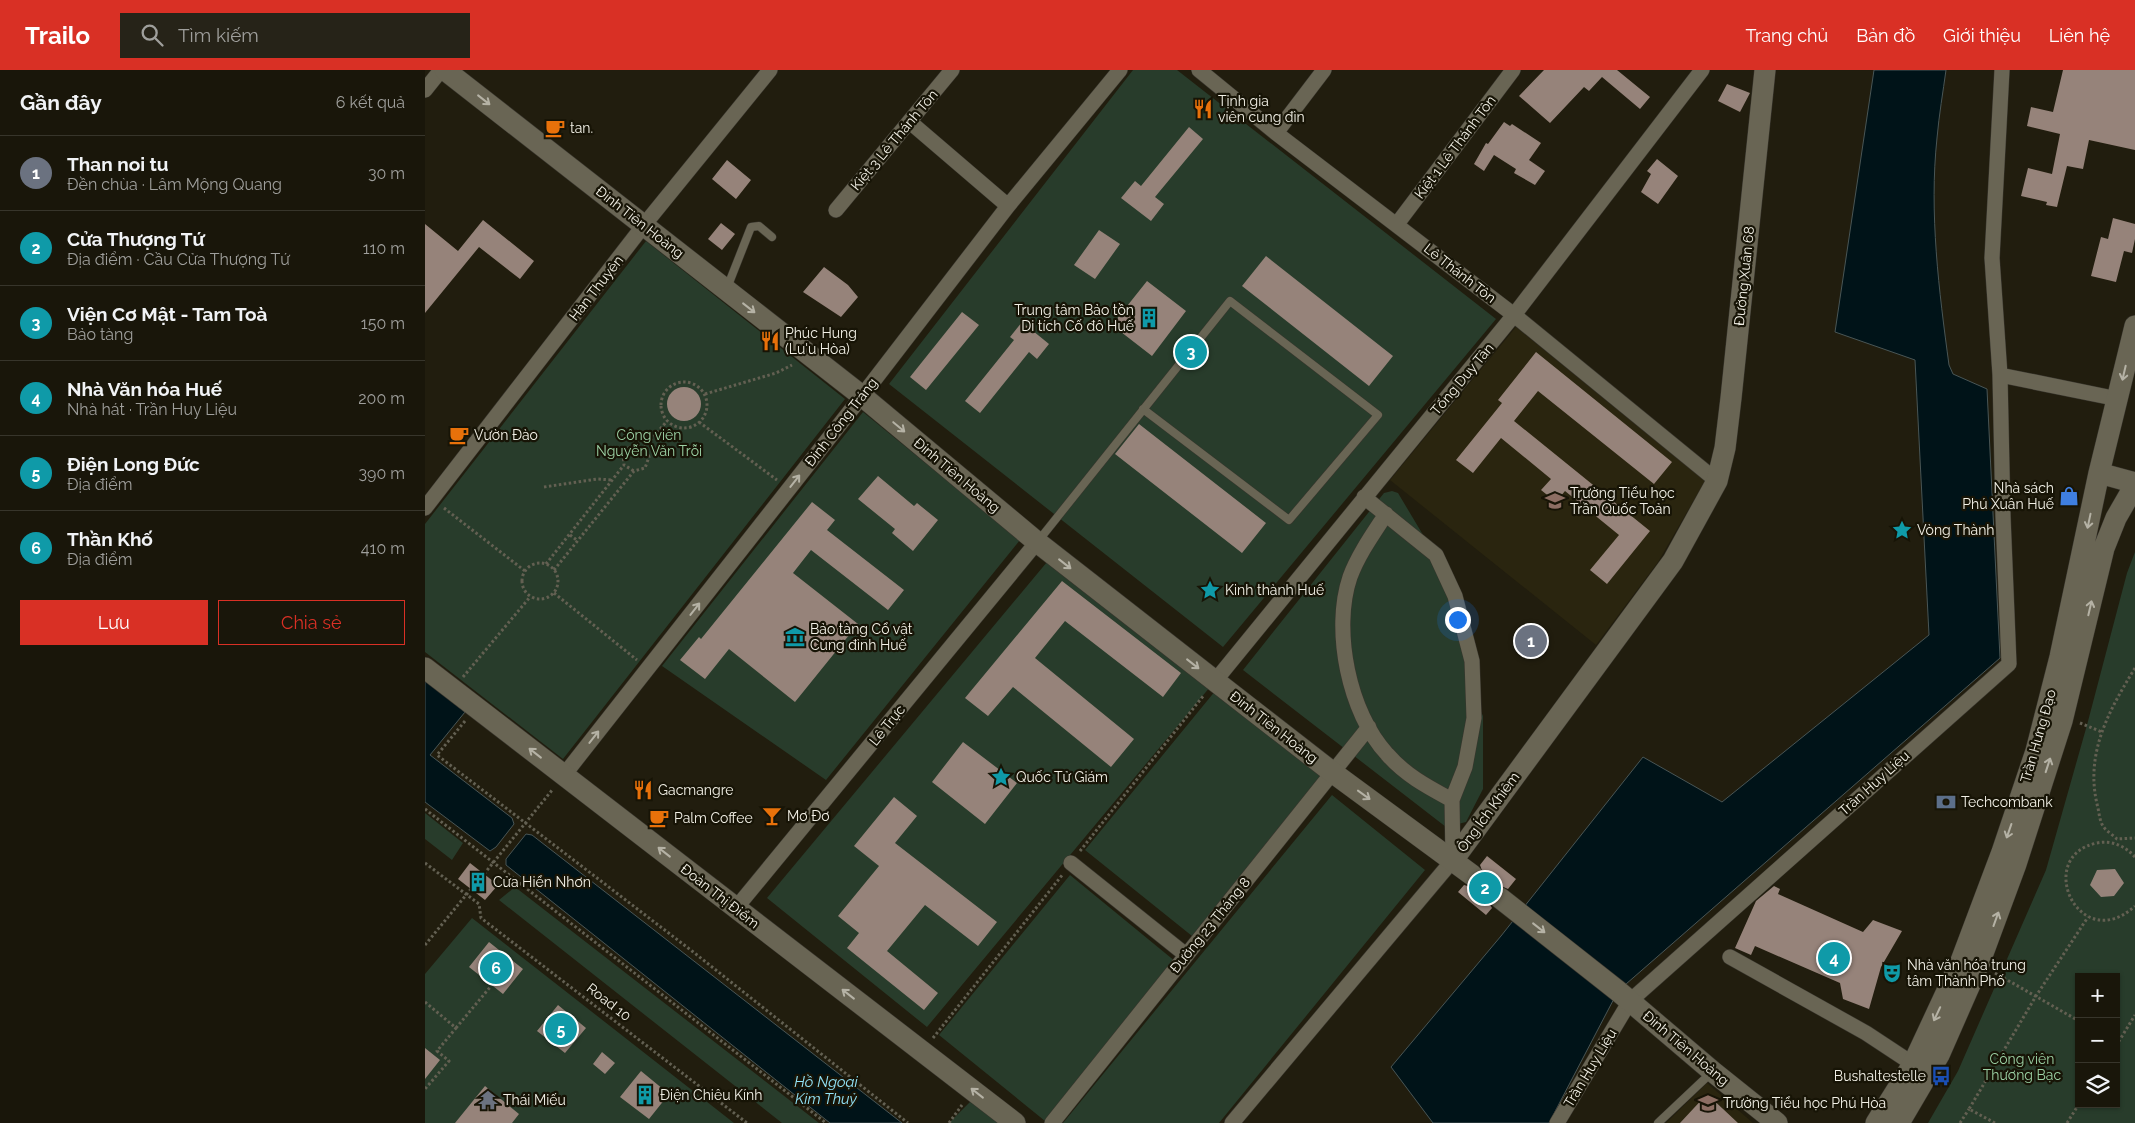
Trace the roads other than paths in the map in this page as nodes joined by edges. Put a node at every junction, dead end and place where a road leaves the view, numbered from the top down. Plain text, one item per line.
1 (441, 70) edge
2 (445, 70) edge
3 (770, 70) edge
4 (952, 70) edge
5 (1120, 70) edge
6 (1199, 70) edge
7 (1324, 70) edge
8 (1513, 70) edge
9 (1701, 70) edge
10 (1765, 70) edge
11 (2002, 70) edge
12 (425, 90) edge
13 (910, 122) junction
14 (1276, 133) junction
15 (1008, 206) junction
16 (836, 210) dead end
17 (1397, 224) junction
18 (644, 225) junction
19 (772, 237) dead end
20 (726, 290) junction
21 (1514, 316) junction
22 (2135, 326) edge
23 (2000, 374) junction
24 (862, 396) junction
25 (2118, 399) junction
26 (1143, 408) junction
27 (2099, 473) junction
28 (1717, 481) junction
29 (2135, 484) edge
30 (1364, 497) junction
31 (429, 503) edge
32 (1386, 514) junction
33 (1037, 542) junction
34 (425, 668) edge
35 (1215, 681) junction
36 (1369, 727) junction
37 (1332, 772) junction
38 (564, 775) junction
39 (1452, 800) junction
40 (1453, 860) junction
41 (1071, 863) dead end
42 (1472, 875) tunnel mouth
43 (1501, 898) tunnel mouth
44 (737, 908) junction
45 (1186, 955) junction
46 (1730, 957) dead end
47 (1624, 996) junction
48 (1913, 1064) junction
49 (1712, 1071) junction
50 (1015, 1123) edge
51 (1052, 1123) edge
52 (1231, 1123) edge
53 (1557, 1123) edge
54 (1659, 1123) edge
55 (1777, 1123) edge
56 (1876, 1123) edge
57 (1899, 1123) edge

1 - 12 street
2 -> 18 main road, Đinh Tiên Hoàng
3 - 18 street, Hàn Thuyên
4 - 13 street, Kiệt 3 Lê Thánh Tôn
5 - 15 street, Đinh Công Tráng
6 - 14 street, Lê Thánh Tôn
7 - 14 street
8 - 17 street, Kiệt 1 Lê Thánh Tôn
9 - 21 street, Tống Duy Tân
10 - 28 main road, Đường Xuân 68
11 - 23 street
13 - 15 street
13 - 16 street, Kiệt 3 Lê Thánh Tôn
14 - 17 street, Lê Thánh Tôn
15 - 24 street, Đinh Công Tráng
17 - 21 street, Lê Thánh Tôn
18 - 20 main road, Đinh Tiên Hoàng
18 - 31 street, Hàn Thuyên
19 - 20 lane
20 -> 24 main road, Đinh Tiên Hoàng
21 - 28 street, Lê Thánh Tôn
21 - 30 street, Tống Duy Tân
22 -> 25 main road, Trần Hưng Đạo
23 - 25 street
23 - 47 street, Trần Huy Liệu
24 -> 33 main road, Đinh Tiên Hoàng
38 -> 24 street, Đinh Công Tráng
25 - 27 main road, Trần Hưng Đạo
26 - 26 lane
26 - 33 lane
27 - 29 main road
27 -> 48 main road, Trần Hưng Đạo
28 - 40 main road, Ông Ích Khiêm
57 -> 29 main road, Trần Hưng Đạo
30 - 32 street
30 - 35 street, Tống Duy Tân
32 - 36 street
32 - 39 street
33 -> 35 main road, Đinh Tiên Hoàng
33 - 44 street, Lê Trực
38 -> 34 main road, Đoàn Thị Điểm
35 - 37 main road, Đinh Tiên Hoàng
36 - 37 street, Đường 23 Tháng 8
36 - 39 street
37 -> 40 main road, Đinh Tiên Hoàng
37 - 45 street, Đường 23 Tháng 8
44 -> 38 main road, Đoàn Thị Điểm
39 - 40 street
40 - 42 main road, Đinh Tiên Hoàng
40 - 52 street, Ông Ích Khiêm
41 - 45 street
43 -> 47 main road, Đinh Tiên Hoàng
50 -> 44 main road, Đoàn Thị Điểm
45 - 51 street, Đường 23 Tháng 8
46 - 48 street
47 - 49 main road, Đinh Tiên Hoàng
47 - 53 street, Trần Huy Liệu
48 - 56 main road, Trần Hưng Đạo
49 - 54 lane
49 - 55 main road, Đinh Tiên Hoàng

